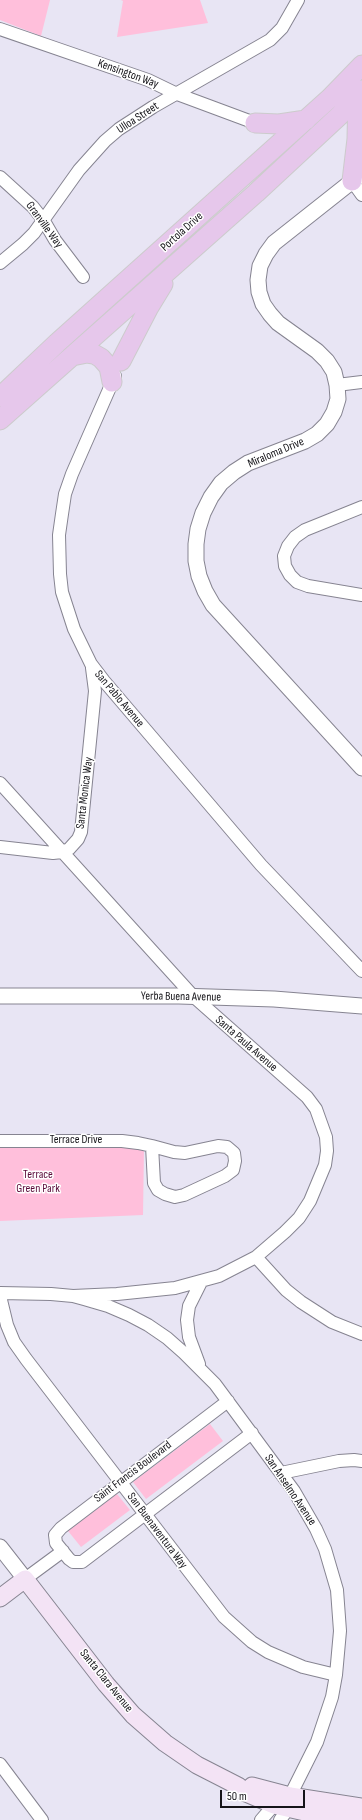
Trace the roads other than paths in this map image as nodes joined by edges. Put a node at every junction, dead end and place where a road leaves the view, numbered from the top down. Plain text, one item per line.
1 (298, 0) edge
2 (0, 29) edge
3 (362, 65) edge
4 (362, 70) edge
5 (177, 94) junction
6 (360, 95) edge
7 (330, 98) junction
8 (306, 120) junction
9 (255, 123) junction
10 (266, 155) junction
11 (0, 177) edge
12 (359, 183) edge
13 (44, 221) junction
14 (186, 255) junction
15 (0, 263) edge
16 (83, 277) dead end
17 (95, 309) junction
18 (108, 324) junction
19 (72, 356) junction
20 (121, 361) junction
21 (112, 382) junction
22 (362, 382) edge
23 (337, 385) junction
24 (0, 397) edge
25 (0, 420) edge
26 (362, 508) edge
27 (362, 595) edge
28 (91, 664) junction
29 (362, 768) edge
30 (0, 783) edge
31 (0, 847) edge
32 (62, 852) junction
33 (362, 971) edge
34 (0, 996) edge
35 (193, 996) junction
36 (362, 1006) edge
37 (0, 1141) edge
38 (152, 1146) junction
39 (256, 1257) junction
40 (201, 1282) junction
41 (175, 1288) joint
42 (0, 1293) edge
43 (0, 1296) edge
44 (73, 1296) junction
45 (362, 1334) edge
46 (203, 1370) junction
47 (228, 1401) junction
48 (252, 1433) junction
49 (362, 1461) edge
50 (281, 1473) junction
51 (120, 1483) junction
52 (144, 1515) junction
53 (0, 1547) edge
54 (63, 1551) junction
55 (25, 1579) junction
56 (0, 1598) edge
57 (336, 1675) junction
58 (0, 1764) edge
59 (283, 1807) edge
60 (362, 1807) edge
61 (42, 1820) edge
62 (260, 1820) edge
63 (357, 1820) edge

1 - 5 street, Ulloa Street
2 - 5 street, Kensington Way
3 - 7 main road, Portola Drive
4 - 6 main road
5 - 9 street, Kensington Way
5 - 13 street, Ulloa Street
6 - 7 main road
6 - 12 main road
6 - 14 main road, Portola Drive
7 - 8 main road, Portola Drive
8 - 9 main road
8 - 10 main road, Portola Drive
9 - 10 main road
10 - 17 main road, Portola Drive
11 - 13 street, Granville Way
12 - 23 street, Miraloma Drive
13 - 15 street, Ulloa Street
13 - 16 street, Granville Way
14 - 18 main road, Portola Drive
14 - 20 main road
17 - 18 main road
17 - 24 main road, Portola Drive
18 - 19 main road, Portola Drive
18 - 20 main road
19 - 21 main road
19 - 25 main road, Portola Drive
20 - 21 street, San Pablo Avenue
21 - 28 street, San Pablo Avenue
22 - 23 street
23 - 29 street, Miraloma Drive
26 - 27 street
28 - 32 street, Santa Monica Way
28 - 33 street, San Pablo Avenue
30 - 32 street, Santa Paula Avenue
31 - 32 street
32 - 35 street, Santa Paula Avenue
34 - 35 street, Yerba Buena Avenue
35 - 36 street, Yerba Buena Avenue
35 - 39 street, Santa Paula Avenue
37 - 38 street, Terrace Drive
38 - 38 street, Terrace Drive
39 - 40 street, Santa Paula Avenue
39 - 45 street
40 - 41 street, Santa Paula Avenue
40 - 46 street, San Anselmo Avenue
41 - 44 street, San Anselmo Avenue
42 - 44 street, San Anselmo Avenue
43 - 51 street, San Buenaventura Way
44 - 46 street, San Anselmo Avenue
46 - 47 street, San Anselmo Avenue
47 - 48 street, San Anselmo Avenue
47 - 51 street, Saint Francis Boulevard
48 - 50 street, San Anselmo Avenue
48 - 52 street
49 - 50 street
50 - 57 street, San Anselmo Avenue
51 - 52 street, San Buenaventura Way
51 - 54 street, Saint Francis Boulevard
52 - 54 street
52 - 57 street, San Buenaventura Way
53 - 55 street, Santa Clara Avenue
54 - 55 street
55 - 56 main road
55 - 59 main road, Santa Clara Avenue
57 - 59 street, San Anselmo Avenue
58 - 61 street
59 - 60 main road
59 - 62 street, San Anselmo Avenue
59 - 63 main road

